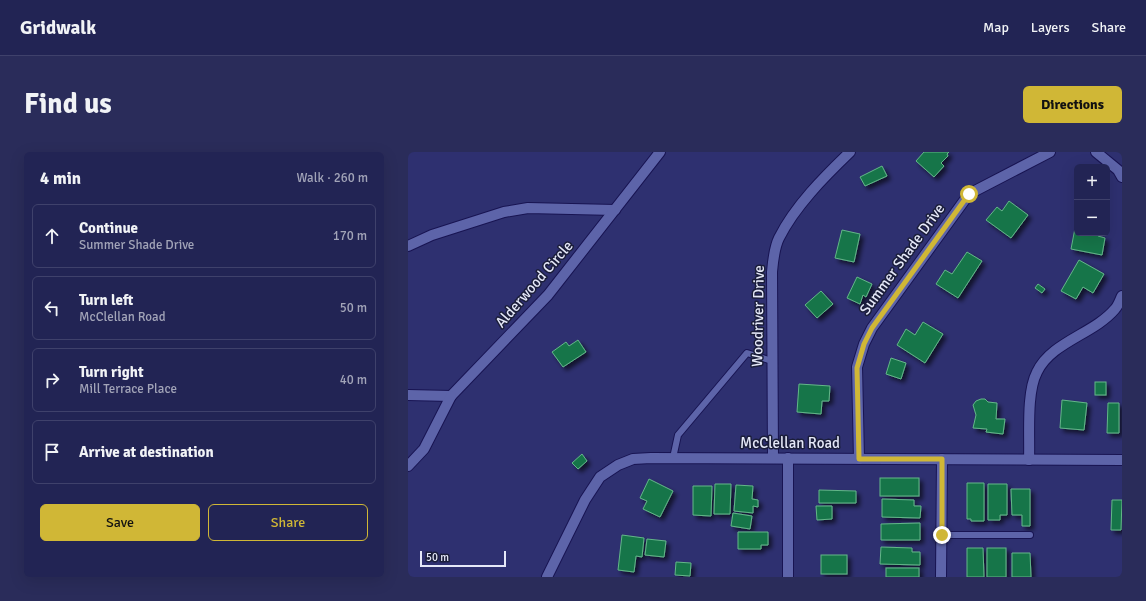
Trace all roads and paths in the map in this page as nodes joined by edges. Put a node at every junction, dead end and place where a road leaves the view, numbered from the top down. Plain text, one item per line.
1 (660, 152) edge
2 (850, 152) edge
3 (1050, 152) edge
4 (1096, 152) edge
5 (1122, 177) edge
6 (615, 210) junction
7 (408, 246) edge
8 (1122, 296) edge
9 (772, 361) junction
10 (408, 395) edge
11 (451, 396) junction
12 (673, 458) junction
13 (773, 458) junction
14 (788, 458) junction
15 (859, 459) junction
16 (942, 459) junction
17 (1029, 460) junction
18 (1122, 460) edge
19 (408, 466) edge
20 (942, 535) junction
21 (1030, 535) dead end
22 (547, 577) edge
23 (788, 577) edge
24 (941, 577) edge

1 - 6 street, Alderwood Circle
2 - 9 street, Woodriver Drive
3 - 15 street, Summer Shade Drive
4 - 5 street
6 - 7 street
6 - 11 street, Alderwood Circle
8 - 17 street
9 - 12 lane
9 - 13 street, Woodriver Drive
10 - 11 street
11 - 19 street, Alderwood Circle
12 - 13 street, McClellan Road
12 - 22 street, McClellan Road
13 - 14 street, McClellan Road
14 - 15 street, McClellan Road
14 - 23 street
15 - 16 street, McClellan Road
16 - 17 street, McClellan Road
16 - 20 street
17 - 18 street, McClellan Road
20 - 21 lane
20 - 24 street

